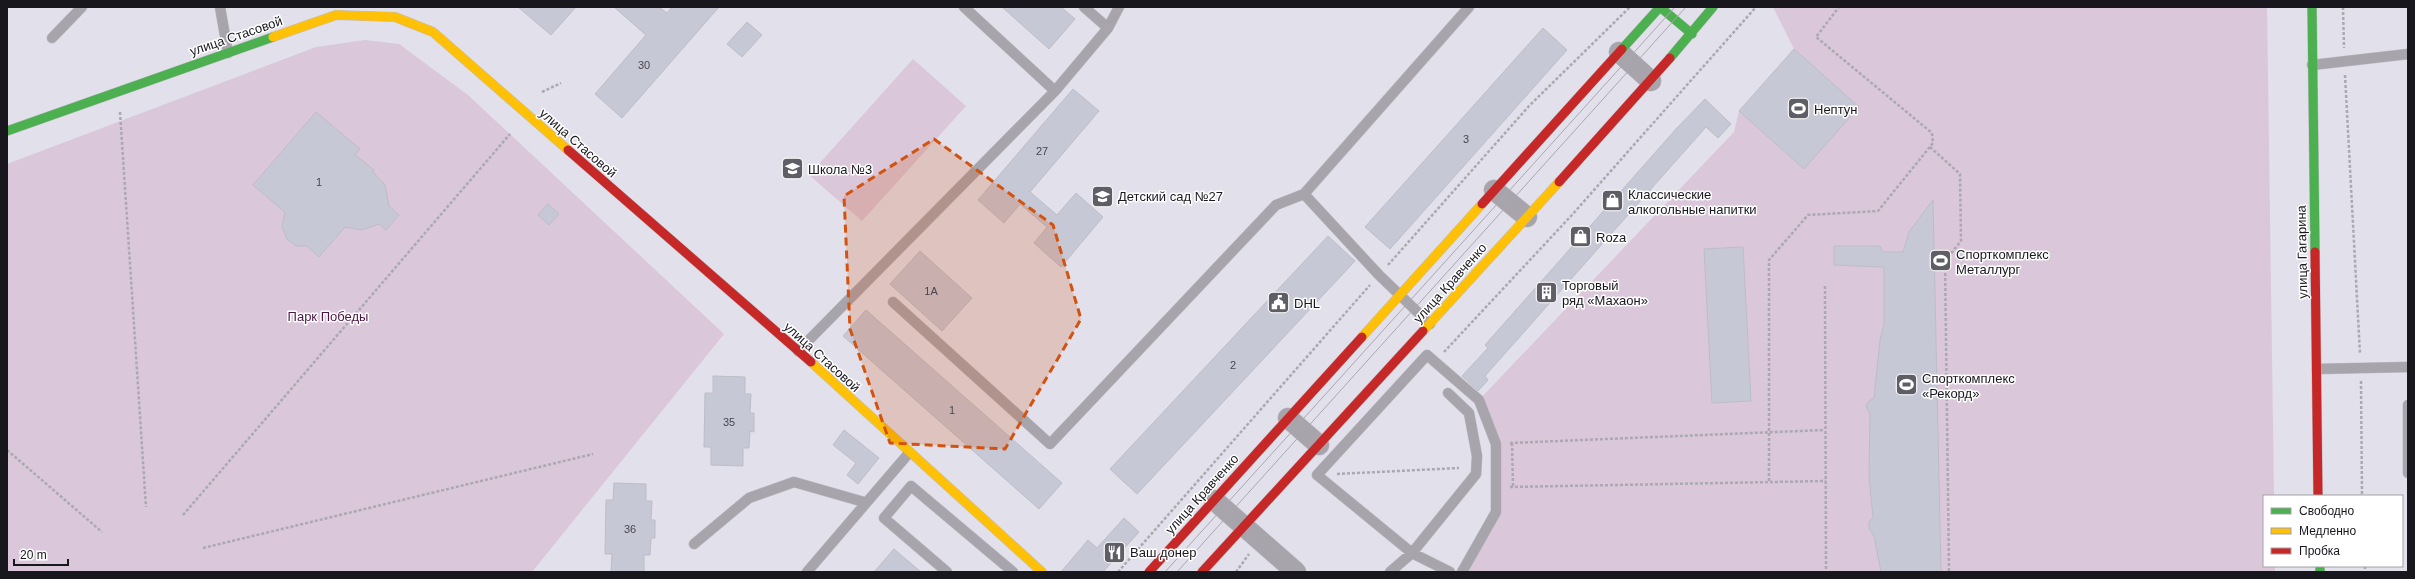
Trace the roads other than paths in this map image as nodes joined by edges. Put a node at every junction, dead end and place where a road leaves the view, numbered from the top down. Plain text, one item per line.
1 (82, 7) edge
2 (220, 7) edge
3 (964, 7) edge
4 (1084, 7) edge
5 (1118, 7) edge
6 (1469, 7) edge
7 (1660, 7) edge
8 (2312, 7) edge
9 (1712, 8) edge
10 (386, 12) edge
11 (1108, 28) junction
12 (1692, 34) junction
13 (52, 38) dead end
14 (1619, 52) junction
15 (228, 54) junction
16 (2408, 54) edge
17 (2312, 65) junction
18 (1651, 81) junction
19 (1055, 91) junction
20 (7, 131) edge
21 (1494, 190) junction
22 (1304, 194) junction
23 (1527, 217) junction
24 (1399, 295) junction
25 (893, 302) dead end
26 (1430, 324) junction
27 (798, 351) junction
28 (2408, 367) edge
29 (2317, 369) junction
30 (1448, 393) dead end
31 (2408, 405) edge
32 (1288, 418) junction
33 (1319, 445) junction
34 (909, 453) junction
35 (2408, 473) edge
36 (2318, 495) edge
37 (1214, 500) junction
38 (864, 502) junction
39 (1243, 527) junction
40 (694, 544) dead end
41 (1412, 553) junction
42 (807, 572) edge
43 (947, 572) edge
44 (1013, 572) edge
45 (1042, 572) edge
46 (1149, 572) edge
47 (1202, 572) edge
48 (1296, 572) edge
49 (1390, 572) edge
50 (1450, 572) edge
51 (1462, 572) edge

1 - 13 lane
2 - 15 lane
3 - 19 lane
4 - 11 lane
5 - 11 lane
6 - 22 lane
7 - 12 main road
7 - 14 main road, улица Кравченко
8 - 17 main road, улица Гагарина
9 - 12 main road, улица Кравченко
10 - 15 main road, улица Стасовой
10 - 27 main road, улица Стасовой
11 - 19 lane
12 - 18 main road, улица Кравченко
14 - 18 street
14 - 21 main road, улица Кравченко
15 - 20 main road, улица Стасовой
16 - 17 lane
17 - 29 main road, улица Гагарина
18 - 23 main road, улица Кравченко
19 - 27 lane
21 - 23 street
21 - 24 main road, улица Кравченко
22 - 24 lane
22 - 25 lane
23 - 26 main road, улица Кравченко
24 - 26 lane
24 - 32 main road, улица Кравченко
26 - 33 main road, улица Кравченко
27 - 34 main road, улица Стасовой
28 - 29 lane
29 - 36 main road, улица Гагарина
30 - 41 lane
31 - 35 lane
32 - 33 street
32 - 37 main road, улица Кравченко
33 - 39 main road, улица Кравченко
34 - 38 lane
34 - 45 main road, улица Стасовой
37 - 39 street
37 - 46 main road, улица Кравченко
38 - 40 lane
38 - 42 lane
39 - 47 main road, улица Кравченко
39 - 48 street
41 - 49 lane
41 - 50 lane
41 - 51 lane
43 - 44 lane

